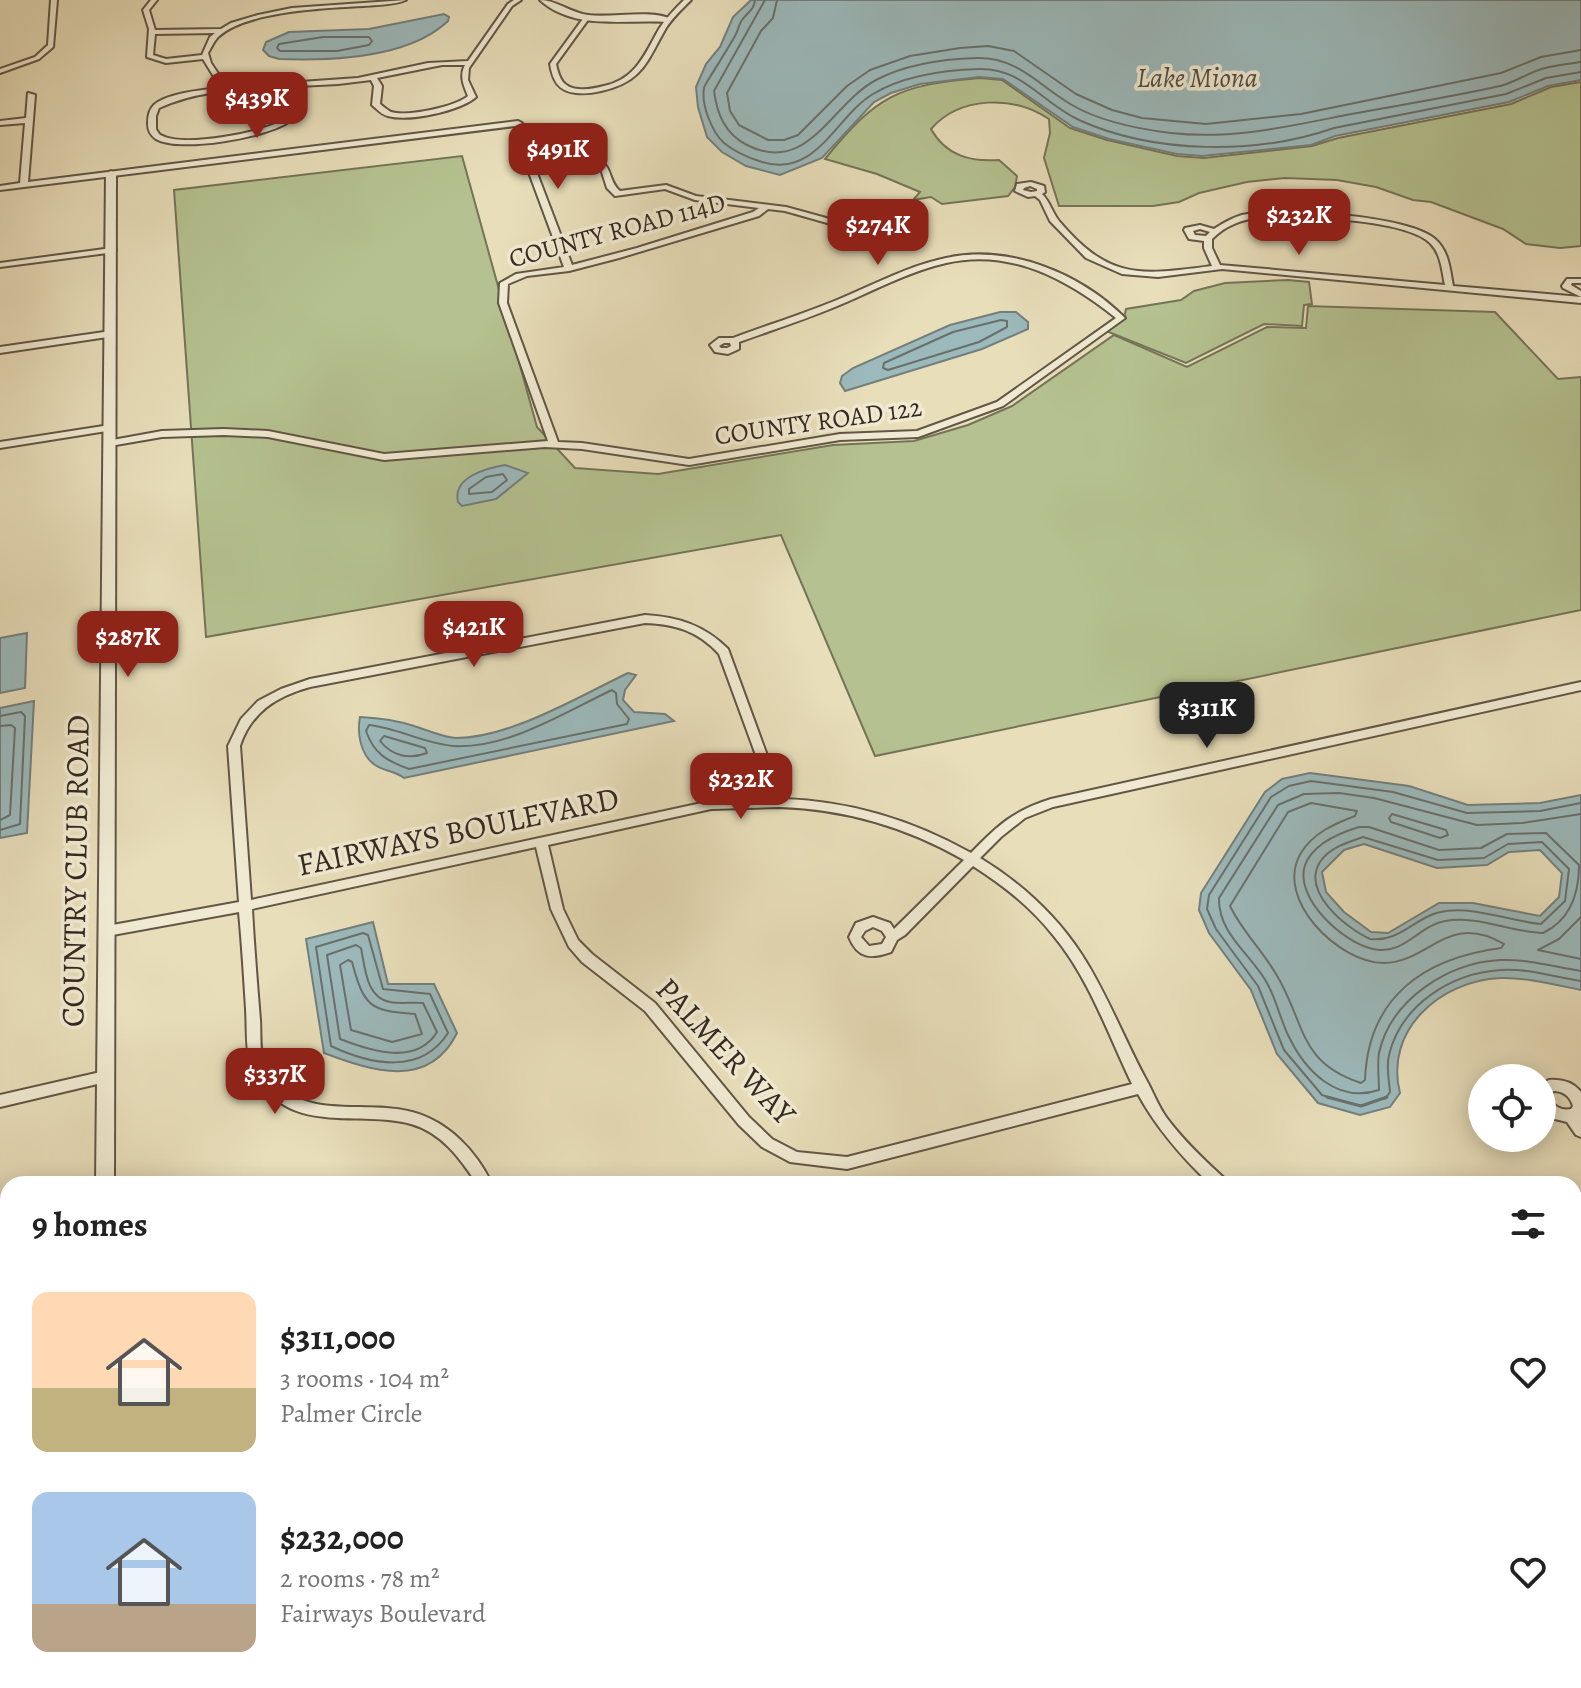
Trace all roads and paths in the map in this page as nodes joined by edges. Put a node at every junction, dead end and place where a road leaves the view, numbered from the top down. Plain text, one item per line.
1 (54, 0) edge
2 (154, 0) edge
3 (403, 0) edge
4 (518, 0) edge
5 (544, 0) edge
6 (688, 0) edge
7 (587, 17) junction
8 (667, 19) junction
9 (222, 31) junction
10 (152, 32) junction
11 (205, 57) junction
12 (469, 63) junction
13 (0, 71) edge
14 (373, 77) junction
15 (296, 84) junction
16 (224, 90) junction
17 (31, 95) dead end
18 (29, 120) junction
19 (0, 123) edge
20 (196, 140) junction
21 (199, 163) junction
22 (533, 166) junction
23 (111, 174) junction
24 (24, 185) junction
25 (0, 188) edge
26 (1037, 194) dead end
27 (766, 207) junction
28 (845, 226) dead end
29 (112, 250) junction
30 (0, 265) edge
31 (1217, 267) junction
32 (569, 269) junction
33 (1581, 281) edge
34 (1449, 287) junction
35 (1580, 297) edge
36 (111, 334) junction
37 (734, 341) dead end
38 (0, 350) edge
39 (110, 435) junction
40 (554, 444) junction
41 (0, 445) edge
42 (1581, 686) edge
43 (779, 803) junction
44 (541, 841) junction
45 (973, 859) junction
46 (244, 906) junction
47 (107, 931) junction
48 (892, 937) dead end
49 (105, 1077) junction
50 (1556, 1086) edge
51 (1143, 1087) junction
52 (0, 1101) edge
53 (1556, 1113) edge
54 (1571, 1116) junction
55 (1581, 1131) edge
56 (105, 1176) edge
57 (480, 1176) edge
58 (1212, 1176) edge

1 - 13 street
2 - 10 street
3 - 9 street
4 - 12 street
5 - 7 street
6 - 8 street
7 - 8 street
7 - 8 street
9 - 10 street
9 - 11 street
10 - 11 street
11 - 16 street
12 - 14 street
12 - 14 street
14 - 15 street
15 - 16 street
15 - 20 street
16 - 20 street
17 - 18 street
18 - 19 street
18 - 24 street
20 - 21 street
21 - 22 street
21 - 23 street
22 - 27 street
22 - 32 street
23 - 24 street
23 - 29 street, COUNTRY CLUB ROAD
24 - 25 street
26 - 31 street
27 - 28 street
27 - 32 street, COUNTY ROAD 114D
29 - 30 street
29 - 36 street, COUNTRY CLUB ROAD
31 - 34 street
31 - 34 street
32 - 40 street, COUNTY ROAD 114D
33 - 35 street
34 - 35 street
36 - 38 street
36 - 39 street, COUNTRY CLUB ROAD
37 - 40 street, COUNTY ROAD 122
39 - 40 street, COUNTY ROAD 122
39 - 41 street, COUNTY ROAD 122
39 - 47 street, COUNTRY CLUB ROAD
42 - 45 street
43 - 44 street, FAIRWAYS BOULEVARD
43 - 45 street, FAIRWAYS BOULEVARD
43 - 46 street
44 - 46 street, FAIRWAYS BOULEVARD
44 - 51 street, PALMER WAY
45 - 48 street
45 - 51 street, FAIRWAYS BOULEVARD
46 - 47 street, FAIRWAYS BOULEVARD
46 - 57 street
47 - 49 street, COUNTRY CLUB ROAD
49 - 52 street
49 - 56 street, COUNTRY CLUB ROAD
50 - 54 street
51 - 58 street, FAIRWAYS BOULEVARD
53 - 54 street
54 - 55 street

